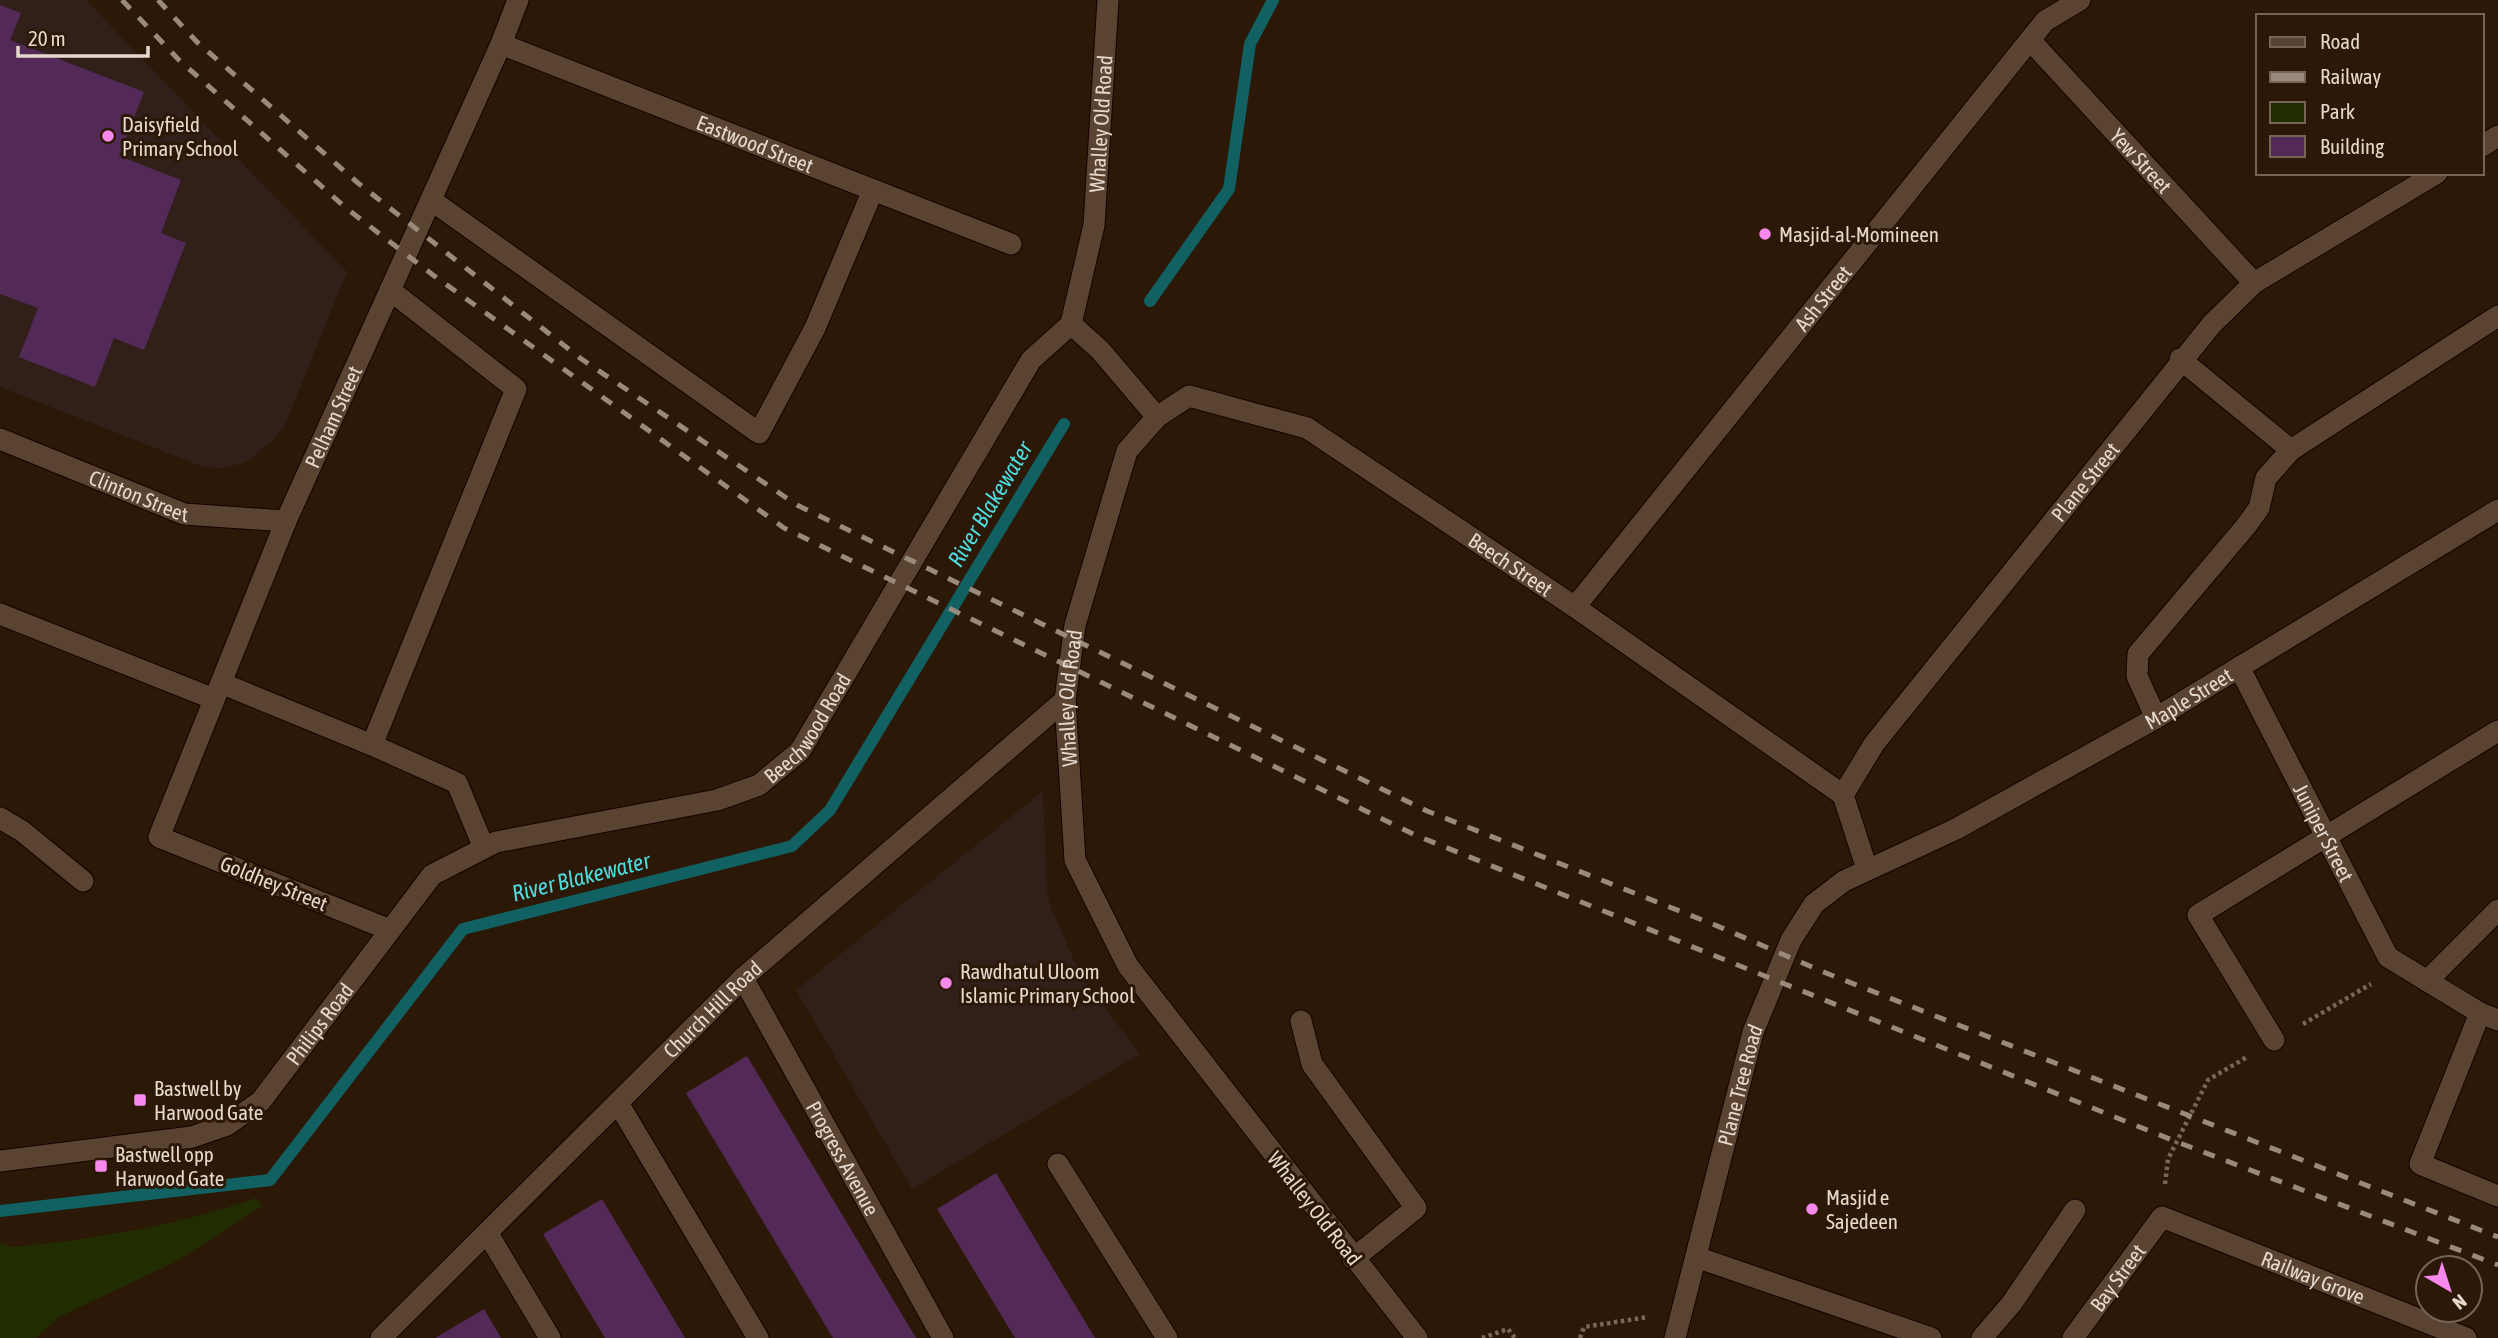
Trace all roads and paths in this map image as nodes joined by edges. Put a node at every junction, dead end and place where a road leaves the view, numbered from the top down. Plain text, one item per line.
1 (517, 0) edge
2 (1108, 0) edge
3 (2080, 0) edge
4 (2029, 40) junction
5 (501, 44) junction
6 (2434, 175) edge
7 (873, 190) junction
8 (431, 200) junction
9 (1011, 244) dead end
10 (2254, 283) junction
11 (390, 290) junction
12 (2498, 316) edge
13 (1071, 324) junction
14 (2180, 359) junction
15 (1157, 417) junction
16 (0, 439) edge
17 (2291, 450) junction
18 (2498, 510) edge
19 (286, 521) junction
20 (1575, 607) junction
21 (0, 614) edge
22 (2239, 667) junction
23 (218, 691) junction
24 (1065, 700) junction
25 (2156, 718) junction
26 (2498, 731) edge
27 (372, 745) junction
28 (1843, 796) junction
29 (0, 818) edge
30 (2326, 836) junction
31 (159, 837) joint
32 (484, 848) junction
33 (1867, 869) junction
34 (83, 881) dead end
35 (2498, 910) edge
36 (390, 930) junction
37 (2403, 965) junction
38 (743, 978) junction
39 (2427, 981) junction
40 (2489, 1016) edge
41 (1301, 1021) dead end
42 (2274, 1040) junction
43 (618, 1104) junction
44 (0, 1161) edge
45 (1058, 1164) dead end
46 (2498, 1196) edge
47 (2075, 1210) dead end
48 (2162, 1217) junction
49 (488, 1234) junction
50 (1696, 1257) junction
51 (1353, 1259) junction
52 (1683, 1311) junction
53 (381, 1338) edge
54 (551, 1338) edge
55 (758, 1338) edge
56 (943, 1338) edge
57 (1167, 1338) edge
58 (1417, 1338) edge
59 (1482, 1338) edge
60 (1515, 1338) edge
61 (1580, 1338) edge
62 (1675, 1338) edge
63 (1931, 1338) edge
64 (1982, 1338) edge
65 (2073, 1338) edge
66 (2466, 1338) edge

1 - 5 street, Pelham Street
2 - 13 street, Whalley Old Road
3 - 4 street, Ash Street
4 - 10 street, Yew Street
4 - 20 street, Ash Street
5 - 7 street, Eastwood Street
5 - 8 street, Pelham Street
6 - 10 street, Plane Street
7 - 8 street
7 - 9 street, Eastwood Street
8 - 11 street, Pelham Street
10 - 14 street, Plane Street
11 - 19 street, Pelham Street
11 - 27 street
12 - 17 street
13 - 15 street
13 - 32 street, Beechwood Road
14 - 17 street
14 - 28 street, Plane Street
15 - 20 street, Beech Street
15 - 24 street, Whalley Old Road
16 - 19 street, Clinton Street
17 - 25 street
18 - 22 street, Maple Street
19 - 23 street, Pelham Street
20 - 28 street, Beech Street
21 - 23 street
22 - 25 street, Maple Street
22 - 30 street, Juniper Street
23 - 27 street
23 - 31 street, Pelham Street
24 - 38 street, Church Hill Road
24 - 51 street, Whalley Old Road
25 - 33 street, Maple Street
26 - 30 street
27 - 32 street
28 - 33 street
29 - 34 street
30 - 37 street, Juniper Street
30 - 42 street
31 - 36 street, Goldhey Street
32 - 36 street, Beechwood Road
33 - 50 street, Plane Tree Road
35 - 39 street
36 - 44 street, Philips Road
37 - 39 street, Juniper Street
37 - 42 path
38 - 43 street, Church Hill Road
38 - 56 street, Progress Avenue
39 - 40 street, Juniper Street
40 - 46 street
41 - 51 street
42 - 48 path
43 - 49 street, Church Hill Road
43 - 55 street
45 - 57 street
47 - 64 street
48 - 65 street, Bay Street
48 - 66 street, Railway Grove
49 - 53 street, Church Hill Road
49 - 54 street
50 - 52 street, Plane Tree Road
50 - 63 street
51 - 58 street, Whalley Old Road
52 - 61 path
52 - 62 street, Plane Tree Road
59 - 60 path

